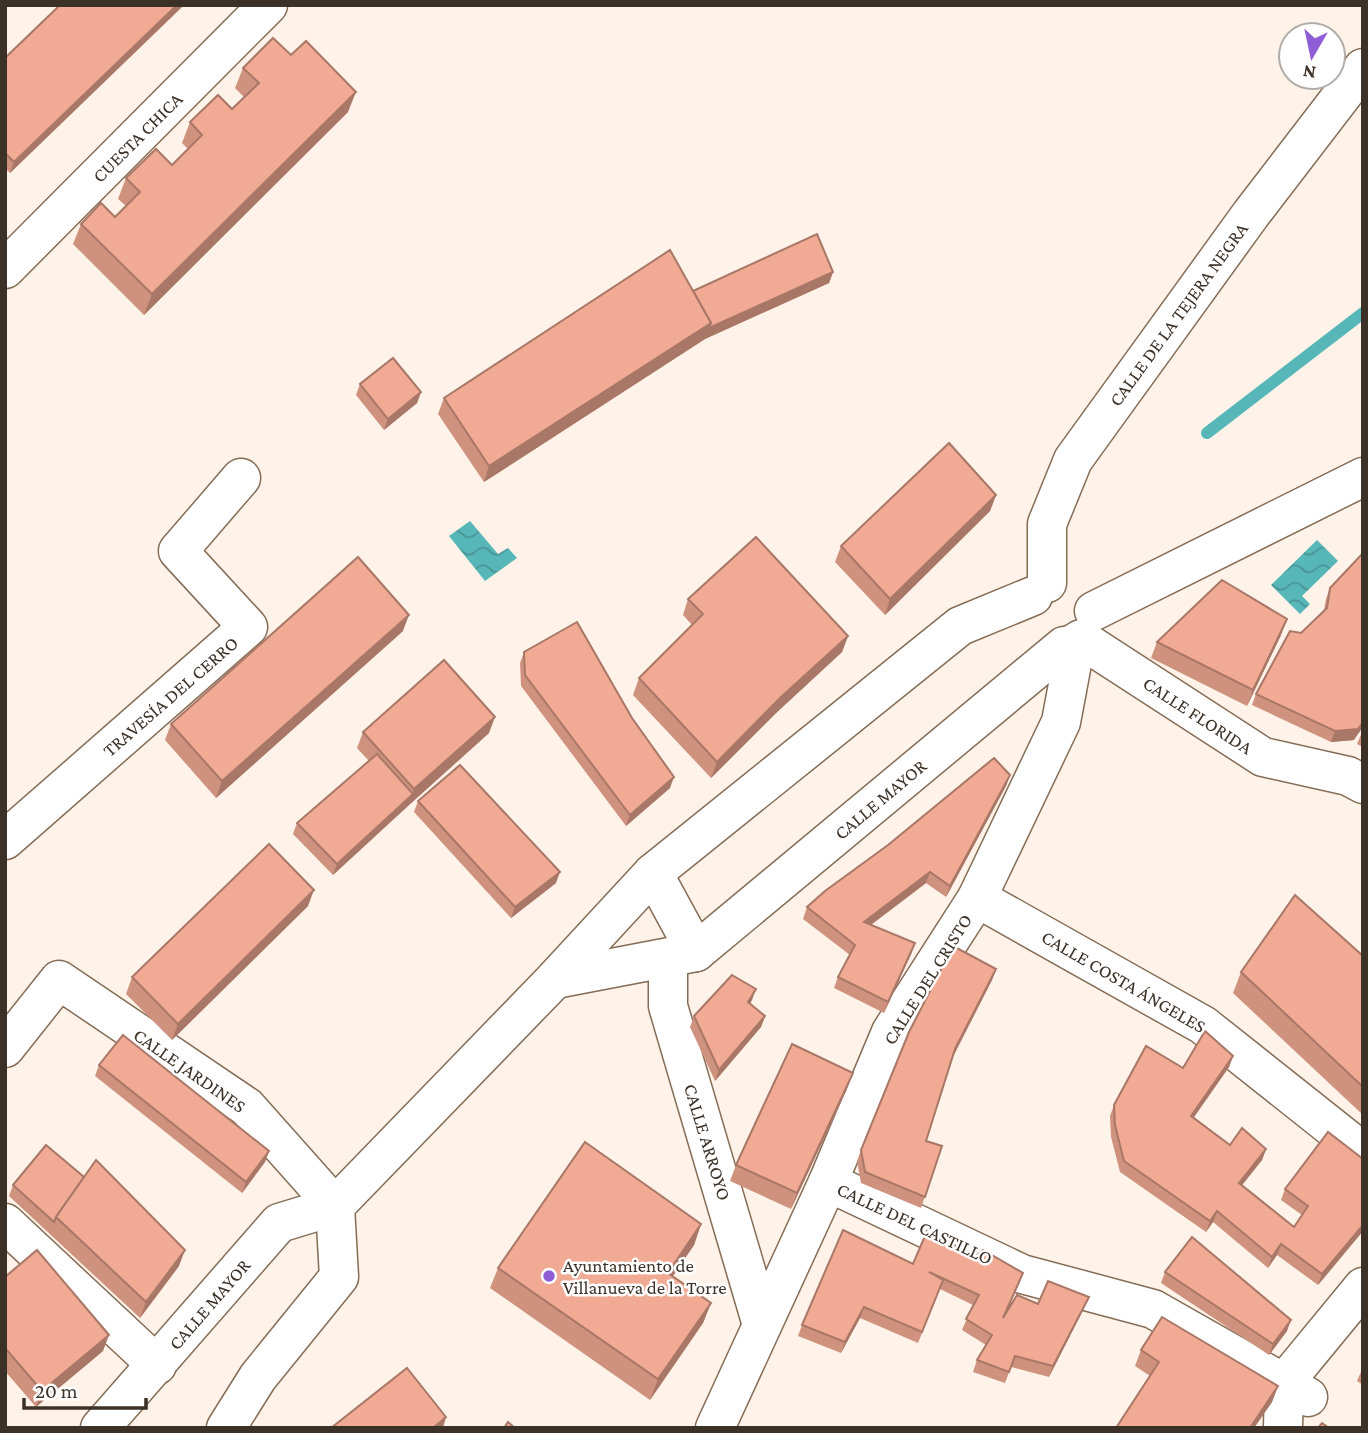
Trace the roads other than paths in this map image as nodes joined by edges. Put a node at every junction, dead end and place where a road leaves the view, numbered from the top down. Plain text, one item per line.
1 (268, 5) edge
2 (1363, 68) edge
3 (5, 269) edge
4 (1363, 477) edge
5 (241, 478) dead end
6 (1040, 590) junction
7 (1079, 634) junction
8 (1363, 784) edge
9 (5, 840) edge
10 (653, 873) junction
11 (977, 898) junction
12 (682, 955) junction
13 (555, 979) junction
14 (5, 1048) edge
15 (1363, 1152) edge
16 (828, 1182) junction
17 (335, 1206) junction
18 (5, 1223) edge
19 (1363, 1287) edge
20 (762, 1325) junction
21 (157, 1365) junction
22 (1296, 1390) junction
23 (100, 1428) edge
24 (226, 1428) edge
25 (715, 1428) edge
26 (1283, 1428) edge

1 - 3 street, CUESTA CHICA
2 - 6 street, CALLE DE LA TEJERA NEGRA
4 - 7 street, CALLE MAYOR
5 - 9 street, TRAVESÍA DEL CERRO
6 - 7 street
6 - 7 street
6 - 10 street, CALLE MAYOR
7 - 8 street, CALLE FLORIDA
7 - 11 street, CALLE DEL CRISTO
7 - 12 street, CALLE MAYOR
10 - 12 street
10 - 13 street, CALLE MAYOR
11 - 15 street, CALLE COSTA ÁNGELES
11 - 16 street, CALLE DEL CRISTO
12 - 13 street, CALLE MAYOR
12 - 20 street, CALLE ARROYO
13 - 17 street, CALLE MAYOR
14 - 17 street, CALLE JARDINES
16 - 20 street, CALLE DEL CRISTO
16 - 22 street, CALLE DEL CASTILLO
17 - 21 street, CALLE MAYOR
17 - 24 street
18 - 21 street
19 - 22 street
20 - 25 street, CALLE DEL CRISTO
21 - 23 street, CALLE MAYOR
22 - 26 street

